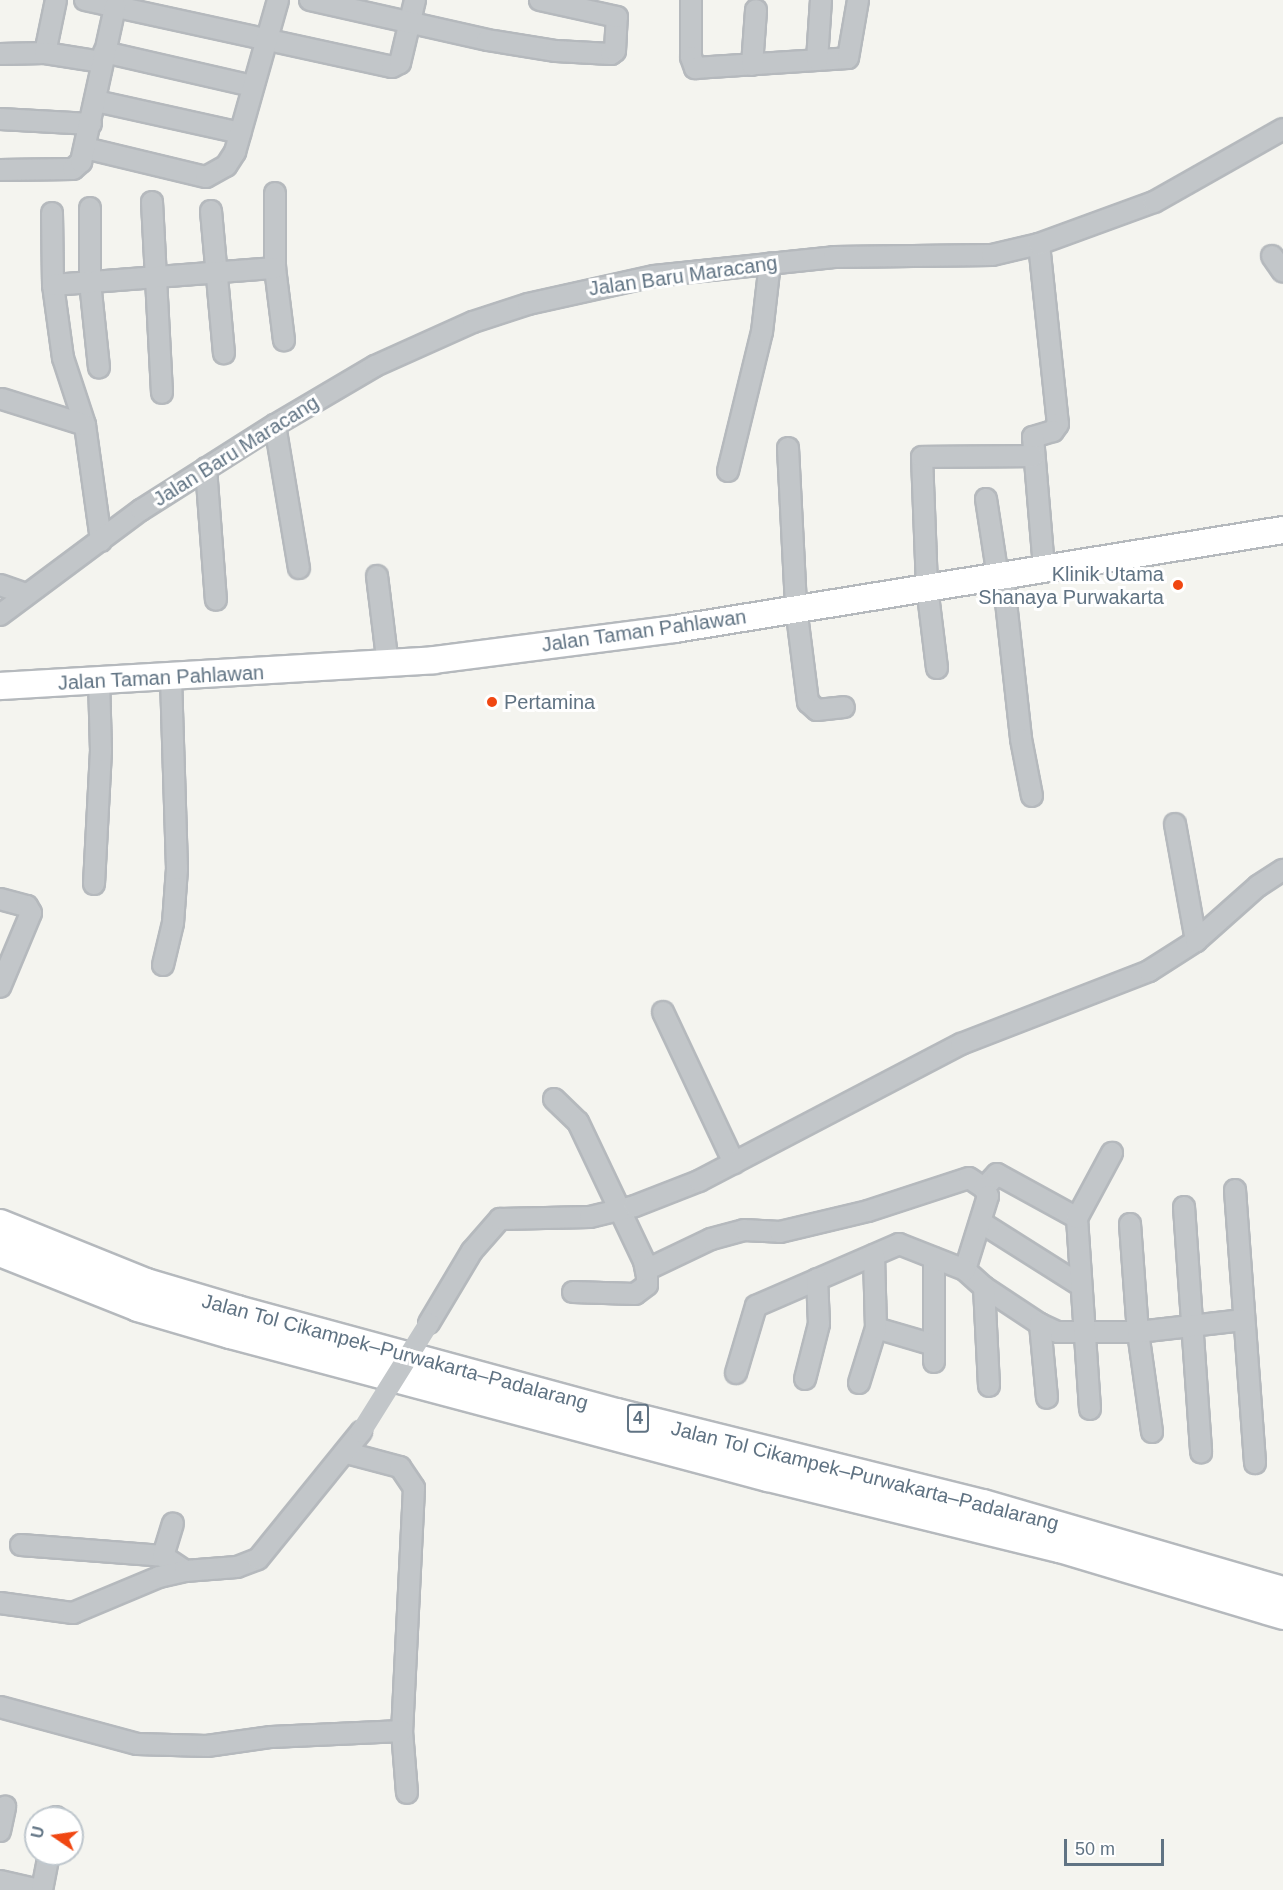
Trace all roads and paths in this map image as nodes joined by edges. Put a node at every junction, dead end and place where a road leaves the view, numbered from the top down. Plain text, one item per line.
1 (56, 0) edge
2 (85, 0) edge
3 (278, 0) edge
4 (310, 0) edge
5 (415, 0) edge
6 (540, 0) edge
7 (691, 0) edge
8 (821, 0) edge
9 (858, 0) edge
10 (115, 7) junction
11 (756, 10) dead end
12 (409, 24) junction
13 (266, 40) junction
14 (0, 54) edge
15 (45, 54) junction
16 (103, 57) junction
17 (817, 60) junction
18 (752, 65) junction
19 (252, 86) junction
20 (96, 101) junction
21 (0, 120) edge
22 (91, 124) junction
23 (1283, 129) edge
24 (240, 133) junction
25 (86, 148) junction
26 (0, 170) edge
27 (275, 193) dead end
28 (152, 202) dead end
29 (90, 208) dead end
30 (211, 211) dead end
31 (52, 213) dead end
32 (1039, 244) junction
33 (770, 263) junction
34 (275, 268) junction
35 (214, 275) junction
36 (153, 279) junction
37 (90, 282) junction
38 (53, 285) junction
39 (284, 340) dead end
40 (224, 353) dead end
41 (99, 368) dead end
42 (162, 393) dead end
43 (2, 399) dead end
44 (85, 425) junction
45 (275, 425) junction
46 (788, 448) dead end
47 (1033, 456) junction
48 (206, 468) junction
49 (728, 471) dead end
50 (986, 499) dead end
51 (1283, 530) edge
52 (101, 541) junction
53 (299, 568) dead end
54 (1044, 568) junction
55 (376, 576) dead end
56 (1000, 576) junction
57 (0, 585) edge
58 (927, 587) junction
59 (26, 594) junction
60 (216, 600) dead end
61 (796, 607) junction
62 (0, 615) edge
63 (388, 665) junction
64 (936, 668) dead end
65 (171, 678) junction
66 (99, 681) junction
67 (0, 686) edge
68 (844, 707) dead end
69 (1032, 796) dead end
70 (1175, 824) dead end
71 (1283, 870) edge
72 (94, 884) dead end
73 (0, 899) edge
74 (1196, 941) junction
75 (163, 965) dead end
76 (0, 987) edge
77 (663, 1012) dead end
78 (554, 1099) dead end
79 (1112, 1154) dead end
80 (734, 1163) junction
81 (984, 1188) junction
82 (1235, 1190) dead end
83 (1184, 1207) dead end
84 (618, 1210) junction
85 (1077, 1218) junction
86 (982, 1223) junction
87 (0, 1224) edge
88 (1130, 1224) dead end
89 (0, 1252) edge
90 (874, 1255) junction
91 (934, 1258) junction
92 (646, 1270) junction
93 (965, 1270) junction
94 (817, 1279) junction
95 (1080, 1285) junction
96 (984, 1287) junction
97 (573, 1292) dead end
98 (1243, 1320) junction
99 (1040, 1324) junction
100 (1190, 1324) junction
101 (876, 1328) junction
102 (1084, 1331) junction
103 (1138, 1332) junction
104 (736, 1373) dead end
105 (805, 1378) dead end
106 (859, 1383) dead end
107 (989, 1386) dead end
108 (1047, 1398) dead end
109 (1090, 1408) dead end
110 (1152, 1432) dead end
111 (1201, 1452) dead end
112 (347, 1453) junction
113 (1255, 1463) dead end
114 (173, 1524) dead end
115 (21, 1545) dead end
116 (164, 1556) junction
117 (185, 1571) junction
118 (1283, 1591) edge
119 (0, 1603) edge
120 (1283, 1615) edge
121 (0, 1707) edge
122 (402, 1731) junction
123 (406, 1793) dead end
124 (5, 1807) dead end
125 (0, 1830) edge
126 (46, 1866) edge
127 (0, 1881) edge
128 (40, 1890) edge

1 - 15 street
2 - 10 street
3 - 13 street
4 - 12 street
5 - 12 street
6 - 12 street
7 - 18 street
8 - 17 street
9 - 17 street
10 - 13 street
10 - 16 street
11 - 18 street
12 - 13 street
13 - 19 street
14 - 15 street
15 - 16 street
16 - 19 street
16 - 20 street
17 - 18 street
19 - 24 street
20 - 22 street
20 - 24 street
21 - 22 street
22 - 25 street
23 - 32 street, Jalan Baru Maracang
24 - 25 street
25 - 26 street
27 - 34 street
28 - 36 street
29 - 37 street
30 - 35 street
31 - 38 street
32 - 33 street, Jalan Baru Maracang
32 - 47 street
33 - 45 street, Jalan Baru Maracang
33 - 49 street
34 - 35 street
34 - 39 street
35 - 36 street
35 - 40 street
36 - 37 street
36 - 42 street
37 - 38 street
37 - 41 street
38 - 44 street
43 - 44 street
44 - 52 street
45 - 48 street, Jalan Baru Maracang
45 - 53 street
46 - 61 street
47 - 54 street
47 - 58 street
48 - 52 street, Jalan Baru Maracang
48 - 60 street
50 - 56 street
51 - 54 main road, Jalan Taman Pahlawan
52 - 59 street, Jalan Baru Maracang
54 - 56 main road, Jalan Taman Pahlawan
55 - 63 street
56 - 58 main road, Jalan Taman Pahlawan
56 - 69 street
57 - 59 street
58 - 61 main road, Jalan Taman Pahlawan
58 - 64 street
59 - 62 street, Jalan Baru Maracang
61 - 63 main road, Jalan Taman Pahlawan
61 - 68 street
63 - 65 main road, Jalan Taman Pahlawan
65 - 66 main road, Jalan Taman Pahlawan
65 - 75 street
66 - 67 main road, Jalan Taman Pahlawan
66 - 72 street
70 - 74 street
71 - 74 street
73 - 76 street
74 - 80 street
77 - 80 street
78 - 84 street
79 - 85 street
80 - 84 street
81 - 85 street
81 - 86 street
81 - 92 street
82 - 98 street
83 - 100 street
84 - 92 street
84 - 112 street, bridge
85 - 95 street
86 - 93 street
86 - 95 street
87 - 118 highway, Jalan Tol Cikampek–Purwakarta–Padalarang / 4
88 - 103 street
89 - 120 highway, Jalan Tol Cikampek–Purwakarta–Padalarang / 4
90 - 91 street
90 - 94 street
90 - 101 street
91 - 93 street
91 - 101 street
92 - 97 street
93 - 96 street
94 - 104 street
94 - 105 street
95 - 102 street
96 - 99 street
96 - 107 street
98 - 100 street
98 - 113 street
99 - 102 street
99 - 108 street
100 - 103 street
100 - 111 street
101 - 106 street
102 - 103 street
102 - 109 street
103 - 110 street
112 - 117 street
112 - 122 street
114 - 116 street
115 - 116 street
116 - 117 street
117 - 119 street
121 - 122 street
122 - 123 street
124 - 125 street
126 - 128 street
127 - 128 street

